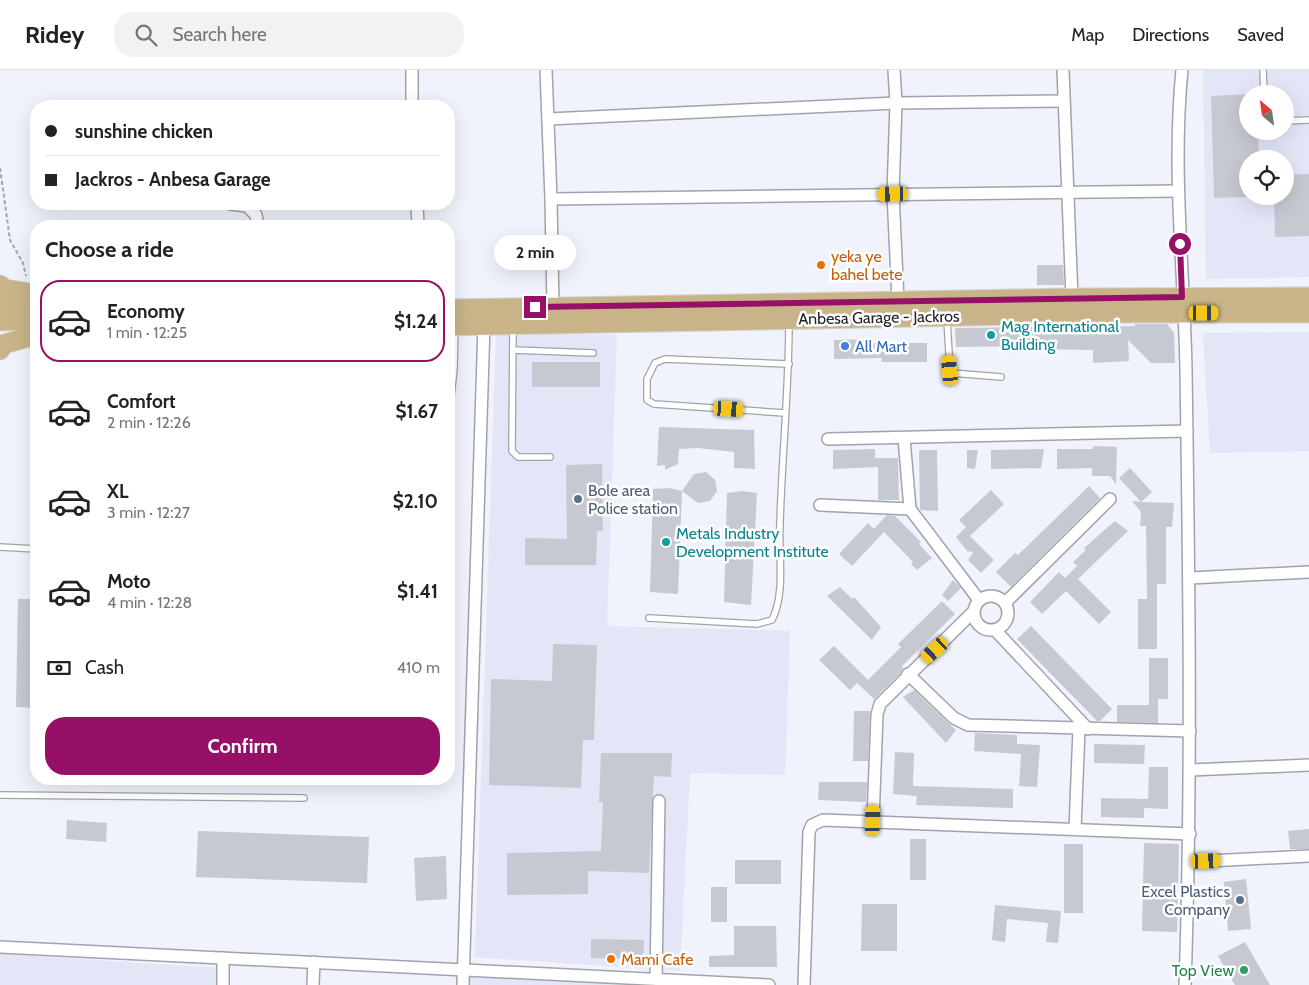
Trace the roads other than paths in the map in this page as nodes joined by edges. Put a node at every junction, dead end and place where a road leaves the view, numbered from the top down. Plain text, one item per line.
1 (412, 70) edge
2 (546, 70) edge
3 (894, 70) edge
4 (1063, 70) edge
5 (1182, 70) edge
6 (1263, 70) edge
7 (1264, 85) edge
8 (412, 100) edge
9 (1064, 101) junction
10 (896, 103) junction
11 (548, 119) junction
12 (1309, 120) edge
13 (1294, 121) edge
14 (1066, 191) junction
15 (1178, 191) junction
16 (893, 194) junction
17 (551, 199) junction
18 (0, 285) edge
19 (30, 297) edge
20 (1309, 297) edge
21 (1072, 298) junction
22 (30, 299) edge
23 (898, 300) junction
24 (1184, 305) junction
25 (0, 306) edge
26 (553, 307) junction
27 (718, 312) junction
28 (1309, 313) edge
29 (947, 316) junction
30 (455, 319) edge
31 (789, 319) junction
32 (30, 320) edge
33 (0, 321) edge
34 (455, 321) edge
35 (513, 324) junction
36 (484, 325) junction
37 (30, 337) edge
38 (0, 350) edge
39 (514, 350) junction
40 (593, 353) dead end
41 (789, 364) junction
42 (1000, 377) dead end
43 (786, 413) junction
44 (1187, 431) junction
45 (904, 438) junction
46 (828, 439) dead end
47 (550, 458) dead end
48 (1110, 499) dead end
49 (820, 505) dead end
50 (910, 509) junction
51 (0, 547) edge
52 (30, 549) edge
53 (1309, 572) edge
54 (1190, 578) junction
55 (980, 600) junction
56 (1005, 603) junction
57 (973, 612) junction
58 (649, 618) dead end
59 (995, 630) junction
60 (908, 674) junction
61 (1083, 729) junction
62 (1190, 731) junction
63 (1309, 765) edge
64 (1190, 770) junction
65 (0, 795) edge
66 (304, 798) dead end
67 (659, 801) dead end
68 (873, 820) junction
69 (1075, 829) junction
70 (1190, 834) junction
71 (1309, 856) edge
72 (1189, 862) junction
73 (0, 947) edge
74 (223, 958) junction
75 (314, 962) junction
76 (464, 969) junction
77 (656, 979) junction
78 (697, 984) edge
79 (223, 985) edge
80 (313, 985) edge
81 (463, 985) edge
82 (769, 985) edge
83 (804, 985) edge
84 (1185, 985) edge

1 - 8 street
2 - 11 street
3 - 10 street
4 - 9 street
5 - 15 street
6 - 7 lane
9 - 10 street
9 - 14 street
10 - 11 street
10 - 16 street
11 - 17 street
12 - 13 lane
14 - 15 street
14 - 16 street
14 - 21 street
15 - 24 street
16 - 17 street
16 - 23 street
17 - 26 street
18 - 19 main road
20 - 24 main road
21 - 23 main road
21 - 24 main road
22 - 25 main road
23 - 27 main road
24 - 28 main road, Anbesa Garage - Jackros
24 - 29 main road, Anbesa Garage - Jackros
24 - 44 street
26 - 27 main road
26 - 30 main road
27 - 31 main road, Anbesa Garage - Jackros
27 - 35 main road, Anbesa Garage - Jackros
29 - 31 main road, Anbesa Garage - Jackros
29 - 42 lane
31 - 41 lane
32 - 33 main road
34 - 36 main road, Anbesa Garage - Jackros
35 - 36 main road, Anbesa Garage - Jackros
35 - 39 lane
36 - 76 street
37 - 38 main road
39 - 40 lane
39 - 47 lane
41 - 43 lane
41 - 43 lane
43 - 58 lane
44 - 45 street
44 - 54 street
45 - 46 street
45 - 50 street
48 - 56 street
49 - 50 street
50 - 55 street
51 - 52 lane
53 - 54 street
54 - 62 street
55 - 56 street
55 - 57 street
56 - 59 street
57 - 59 street
57 - 60 street
59 - 61 street
60 - 61 street
60 - 68 street
61 - 62 street
61 - 69 street
62 - 64 street
63 - 64 street
64 - 70 street
65 - 66 lane
67 - 77 street
68 - 69 street
68 - 83 street
69 - 70 street
70 - 72 street
71 - 72 street
72 - 84 street
73 - 74 street
74 - 75 street
74 - 79 street
75 - 76 street
75 - 80 street
76 - 77 street
76 - 81 street
77 - 78 street
78 - 82 street

